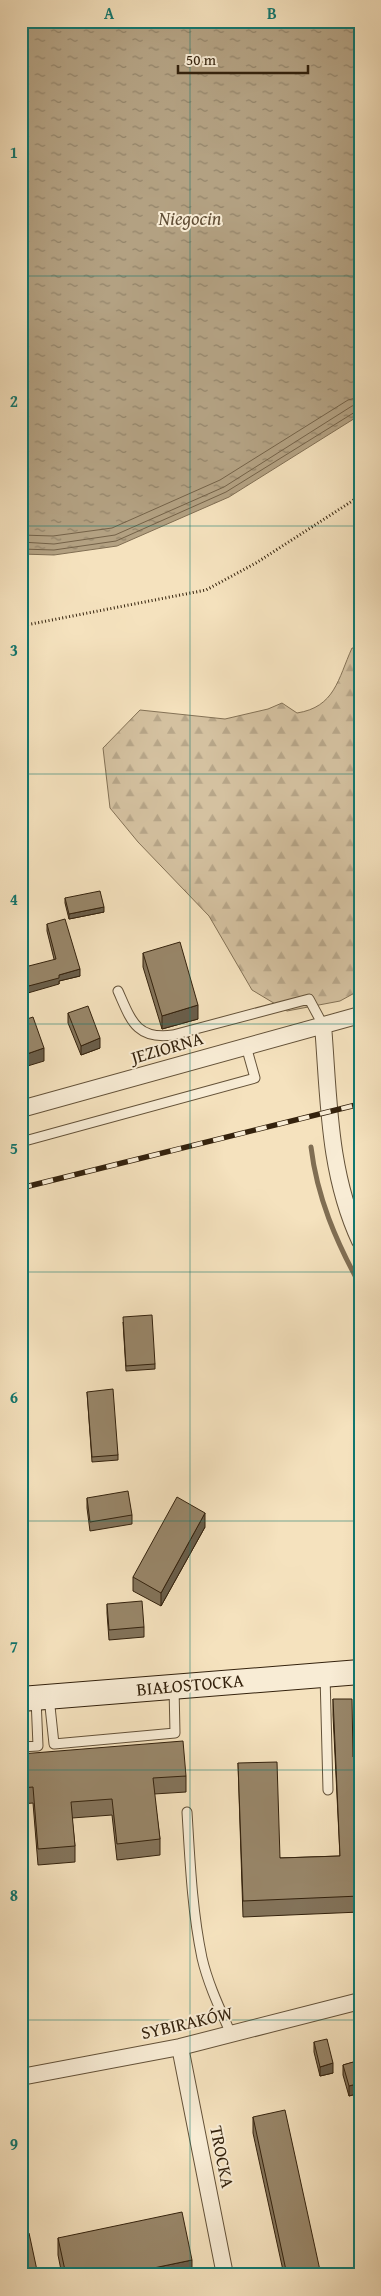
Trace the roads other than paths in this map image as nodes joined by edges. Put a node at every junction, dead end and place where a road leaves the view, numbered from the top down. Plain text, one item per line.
1 (118, 991) dead end
2 (360, 1015) edge
3 (323, 1025) junction
4 (246, 1046) junction
5 (21, 1109) edge
6 (21, 1142) edge
7 (360, 1241) edge
8 (360, 1672) edge
9 (325, 1674) junction
10 (174, 1686) junction
11 (35, 1698) edge
12 (21, 1747) edge
13 (328, 1790) dead end
14 (187, 1812) dead end
15 (360, 2001) edge
16 (231, 2034) junction
17 (180, 2047) junction
18 (21, 2077) edge
19 (225, 2275) edge

1 - 3 lane
2 - 3 street, JEZIORNA
3 - 4 street, JEZIORNA
3 - 7 street
4 - 5 street, JEZIORNA
4 - 6 lane
8 - 9 street, BIAŁOSTOCKA
9 - 10 street, BIAŁOSTOCKA
9 - 13 lane
10 - 11 street, BIAŁOSTOCKA
10 - 11 lane
11 - 12 lane
14 - 16 lane
15 - 16 street, SYBIRAKÓW
16 - 17 street, SYBIRAKÓW
17 - 18 street, SYBIRAKÓW
17 - 19 street, TROCKA

